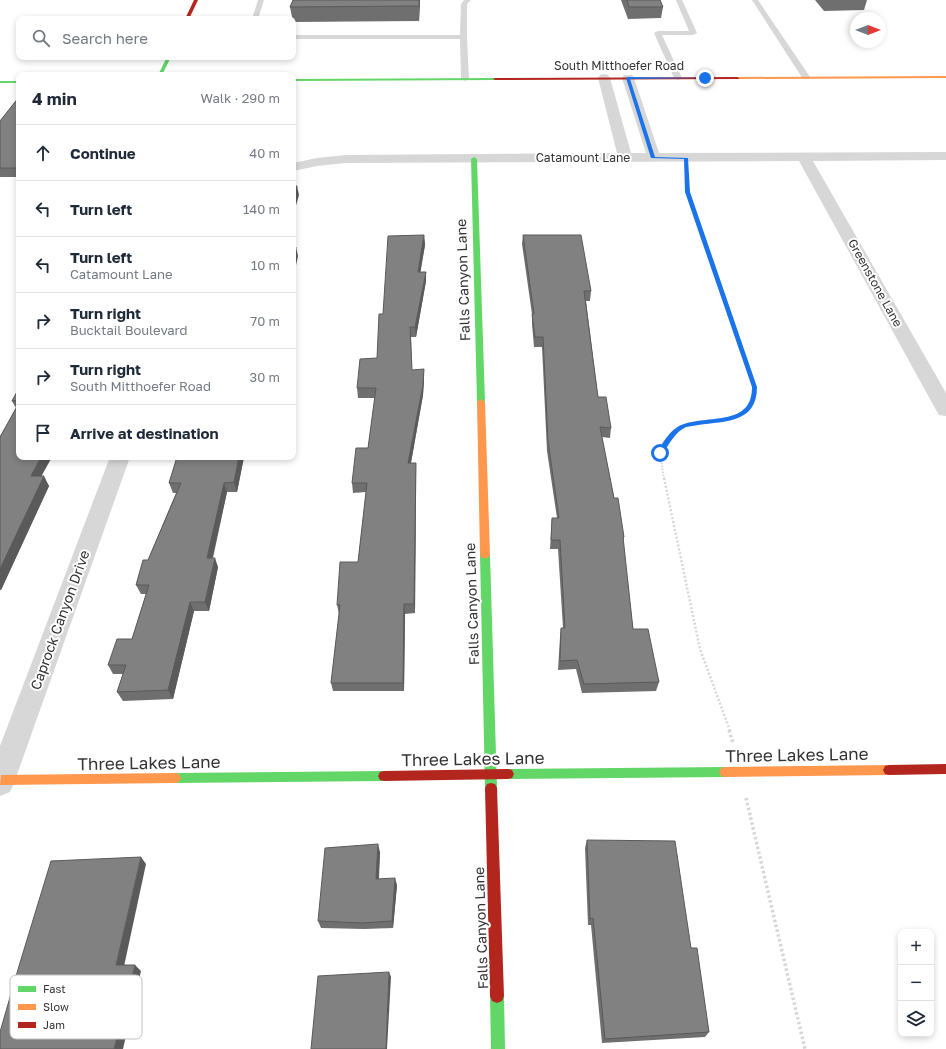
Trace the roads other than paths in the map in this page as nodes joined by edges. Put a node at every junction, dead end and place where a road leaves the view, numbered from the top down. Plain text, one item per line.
1 (196, 0) edge
2 (261, 0) edge
3 (468, 0) edge
4 (679, 0) edge
5 (754, 0) edge
6 (188, 16) edge
7 (256, 16) edge
8 (296, 37) edge
9 (463, 37) junction
10 (168, 60) edge
11 (162, 72) edge
12 (806, 77) junction
13 (946, 77) edge
14 (604, 78) junction
15 (628, 78) junction
16 (678, 78) junction
17 (465, 79) junction
18 (296, 80) edge
19 (0, 82) edge
20 (16, 82) edge
21 (946, 156) edge
22 (804, 157) junction
23 (625, 158) junction
24 (654, 158) junction
25 (474, 159) junction
26 (296, 167) edge
27 (946, 410) edge
28 (119, 460) edge
29 (946, 769) edge
30 (491, 775) junction
31 (1, 782) edge
32 (498, 1049) edge

1 - 6 street
2 - 7 lane
3 - 9 lane
4 - 16 lane
5 - 12 lane
8 - 9 lane
9 - 17 lane
10 - 11 street
12 - 13 street, South Mitthoefer Road
12 - 16 street, South Mitthoefer Road
14 - 15 street, South Mitthoefer Road
14 - 17 street, South Mitthoefer Road
14 - 23 street
15 - 16 street, South Mitthoefer Road
15 - 24 street
17 - 18 street, South Mitthoefer Road
19 - 20 street
21 - 22 street, Catamount Lane
22 - 24 street, Catamount Lane
22 - 27 street, Greenstone Lane
23 - 24 street, Catamount Lane
23 - 25 street, Catamount Lane
25 - 26 street, Catamount Lane
25 - 30 street, Falls Canyon Lane
28 - 31 street, Caprock Canyon Drive
29 - 30 street, Three Lakes Lane
30 - 31 street, Three Lakes Lane
30 - 32 street, Falls Canyon Lane

